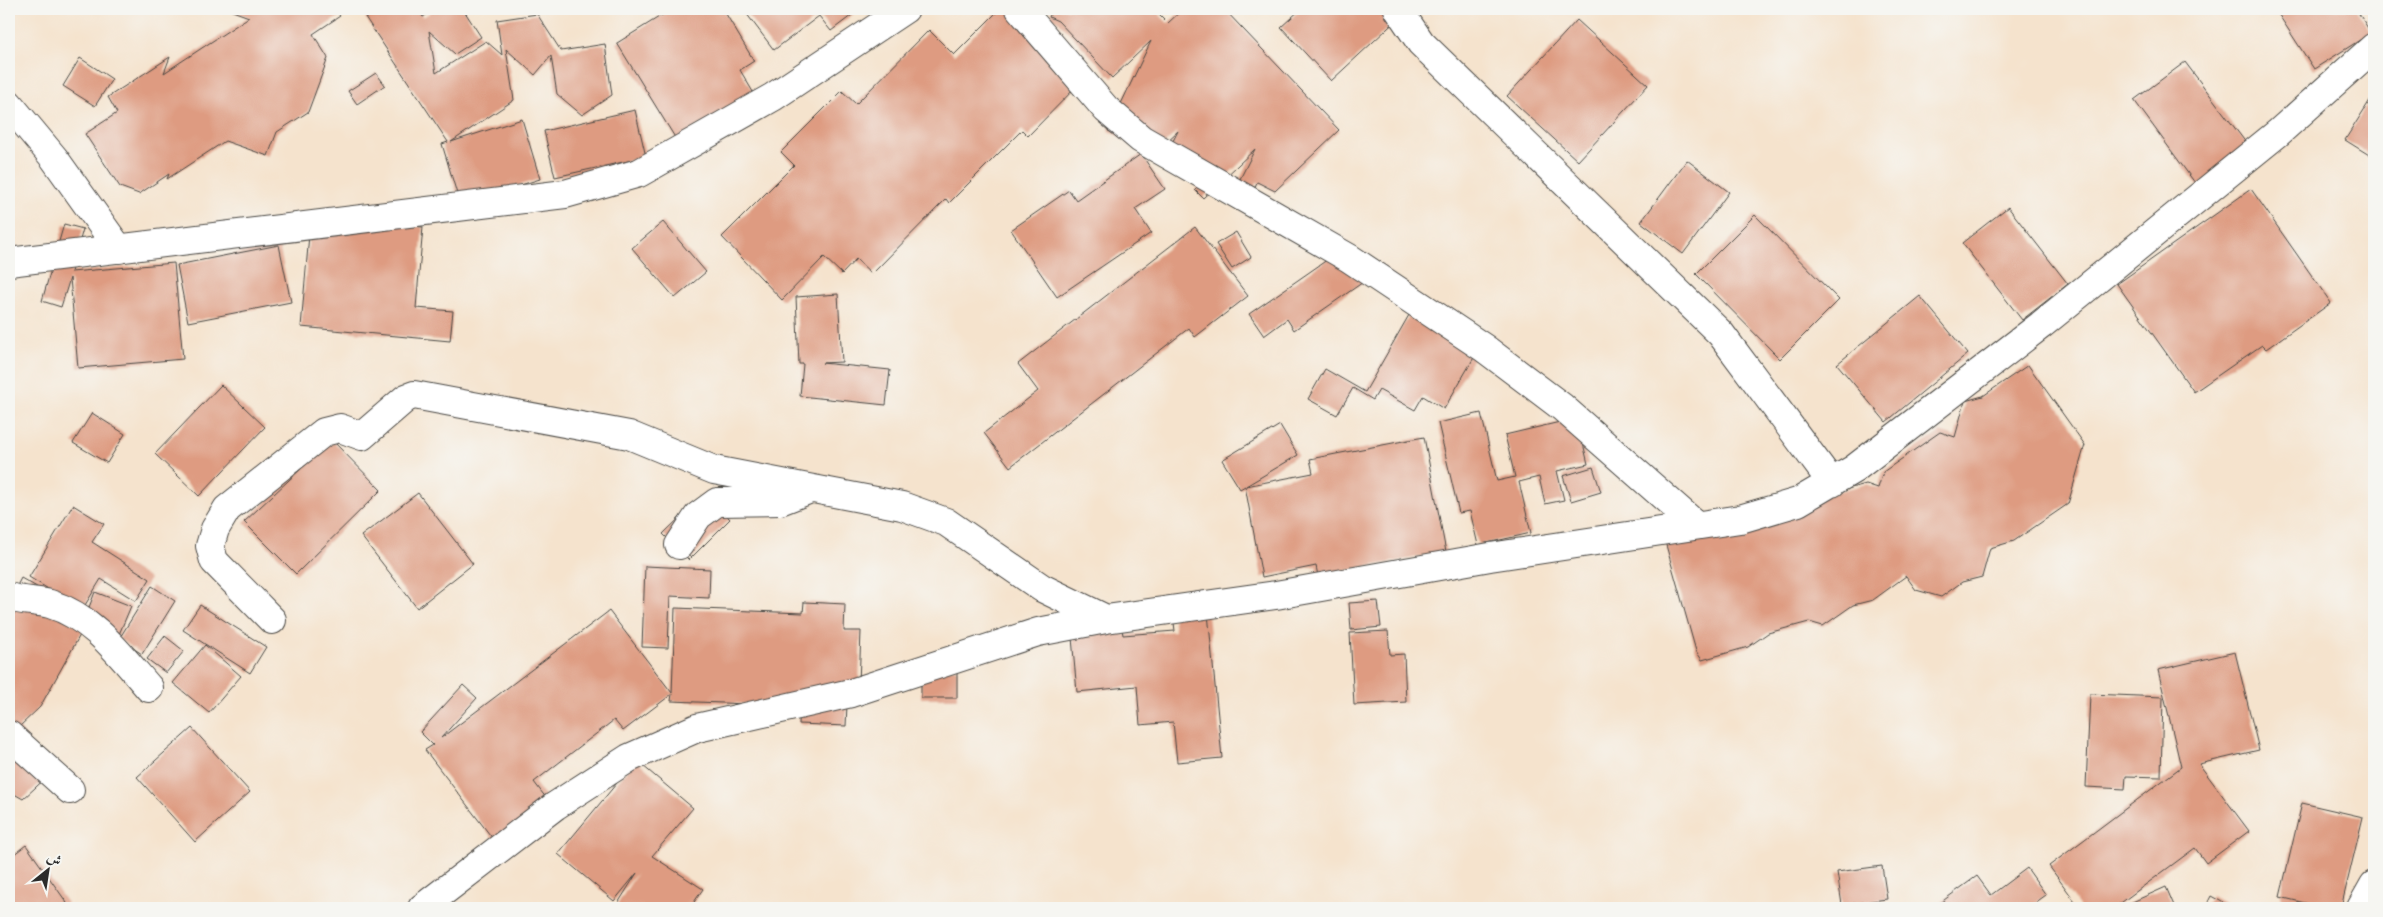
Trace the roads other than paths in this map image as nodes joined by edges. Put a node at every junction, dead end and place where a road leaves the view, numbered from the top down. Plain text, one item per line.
1 (905, 9) edge
2 (1020, 9) edge
3 (1398, 9) edge
4 (2374, 47) edge
5 (9, 104) edge
6 (119, 249) junction
7 (9, 262) edge
8 (1832, 482) junction
9 (812, 489) junction
10 (1696, 525) junction
11 (679, 545) dead end
12 (9, 597) edge
13 (1106, 618) junction
14 (272, 620) dead end
15 (148, 688) dead end
16 (9, 735) edge
17 (70, 790) dead end
18 (2374, 885) edge
19 (422, 908) edge
20 (2361, 908) edge

1 - 6 street
2 - 10 street
3 - 8 street
4 - 8 street
5 - 6 street
6 - 7 street
8 - 10 street
9 - 11 street
9 - 13 street
9 - 14 street
10 - 13 street
12 - 15 street
13 - 19 street
16 - 17 street
18 - 20 street

